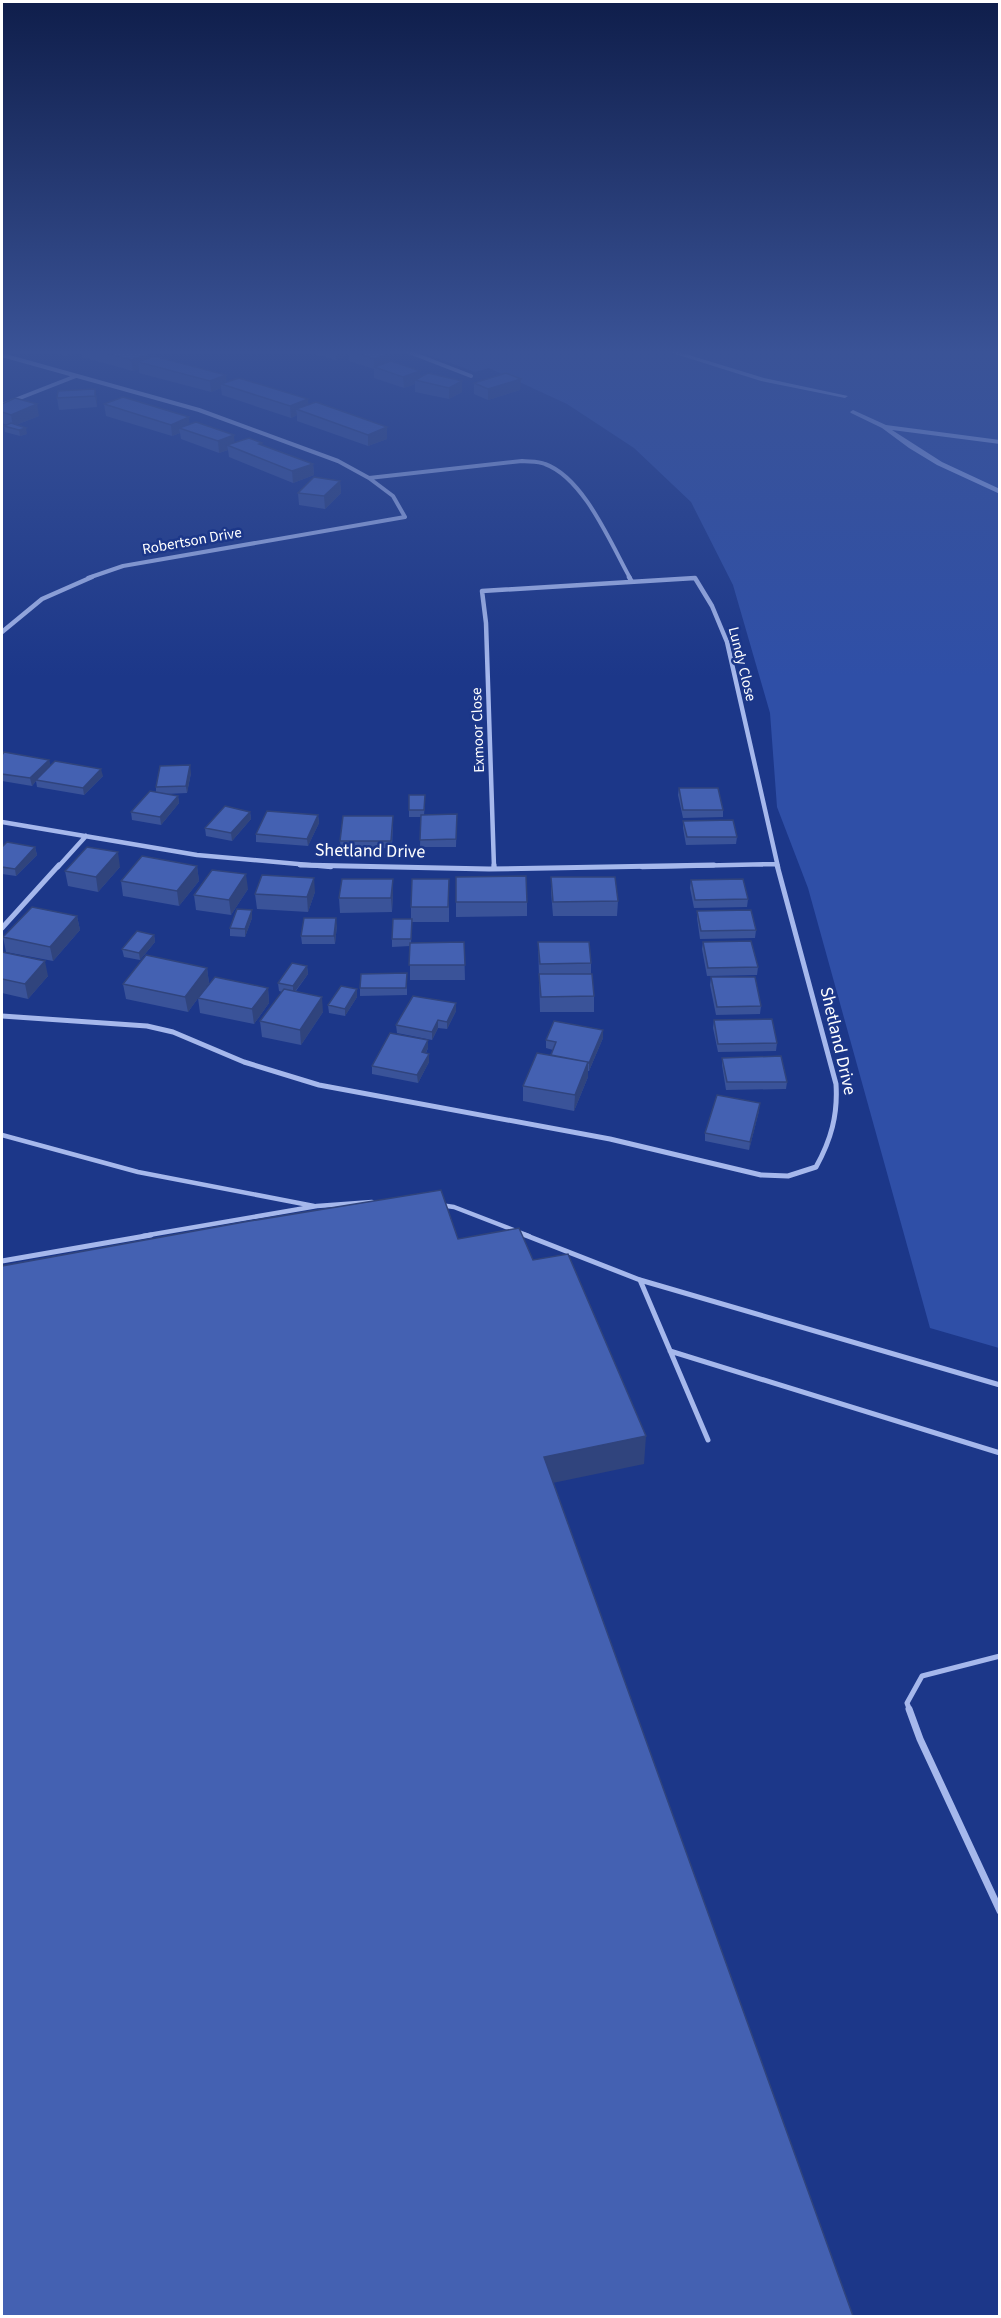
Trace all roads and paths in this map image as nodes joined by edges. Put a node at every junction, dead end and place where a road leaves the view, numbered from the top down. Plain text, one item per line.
1 (338, 460) edge
2 (369, 478) junction
3 (632, 582) junction
4 (482, 591) joint
5 (2, 632) edge
6 (2, 822) edge
7 (86, 836) junction
8 (777, 864) junction
9 (494, 868) junction
10 (2, 928) edge
11 (2, 1016) edge
12 (2, 1135) edge
13 (384, 1201) edge
14 (432, 1203) edge
15 (316, 1206) junction
16 (2, 1261) edge
17 (640, 1280) junction
18 (670, 1351) junction
19 (999, 1385) edge
20 (708, 1440) dead end
21 (999, 1453) edge
22 (999, 1656) edge
23 (999, 1911) edge

1 - 2 street
2 - 3 street
2 - 5 street, Robertson Drive
3 - 4 street, Lundy Close
3 - 8 street, Lundy Close
4 - 9 street, Exmoor Close
6 - 7 street, Shetland Drive
7 - 9 street, Shetland Drive
7 - 10 street
8 - 9 street, Shetland Drive
8 - 11 street, Shetland Drive
12 - 15 lane
13 - 15 lane
14 - 17 lane
15 - 16 lane
17 - 18 lane
17 - 19 lane
18 - 20 lane
18 - 21 lane
22 - 23 lane

